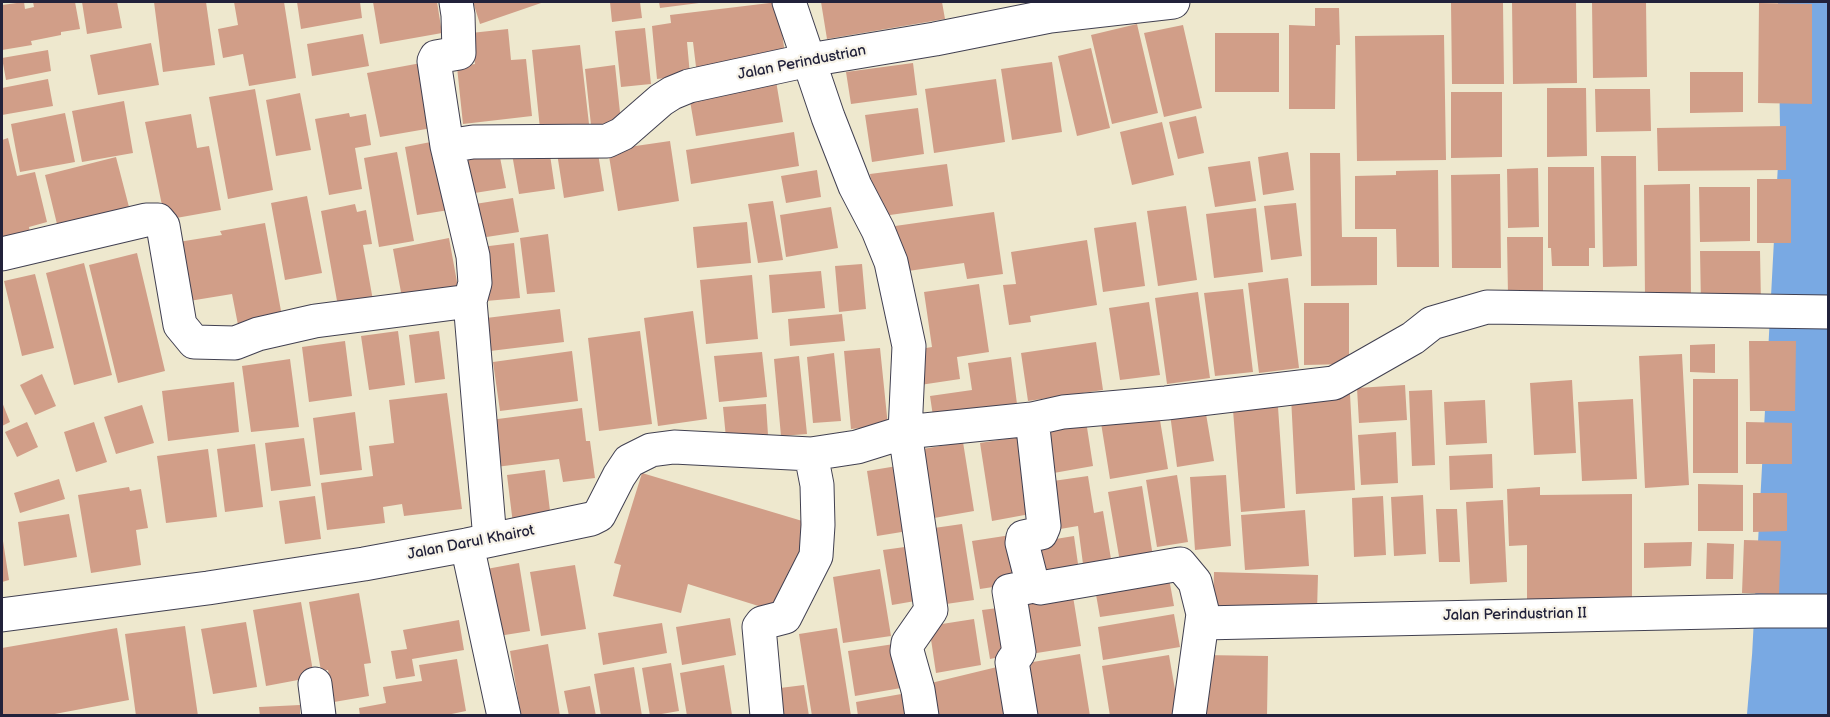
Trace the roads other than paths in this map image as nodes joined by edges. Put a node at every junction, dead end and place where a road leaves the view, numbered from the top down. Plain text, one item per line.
1 (456, 2) edge
2 (789, 2) edge
3 (1173, 2) edge
4 (808, 60) junction
5 (447, 146) junction
6 (2, 254) edge
7 (470, 301) junction
8 (1828, 312) edge
9 (1032, 419) junction
10 (905, 432) junction
11 (811, 454) junction
12 (478, 543) junction
13 (1033, 586) junction
14 (1822, 611) edge
15 (2, 615) edge
16 (1202, 623) junction
17 (504, 716) edge
18 (767, 716) edge
19 (922, 716) edge
20 (1021, 716) edge
21 (1190, 716) edge

1 - 5 street
2 - 4 street
3 - 4 street, Jalan Perindustrian
4 - 5 street, Jalan Perindustrian
4 - 10 street
5 - 7 street
6 - 7 street
7 - 12 street
8 - 9 street, Jalan Darul Khairot
9 - 10 street, Jalan Darul Khairot
9 - 13 street
10 - 11 street, Jalan Darul Khairot
10 - 19 street
11 - 12 street, Jalan Darul Khairot
11 - 18 street
12 - 15 street, Jalan Darul Khairot
12 - 17 street
13 - 16 street
13 - 20 street
14 - 16 street, Jalan Perindustrian II
16 - 21 street

